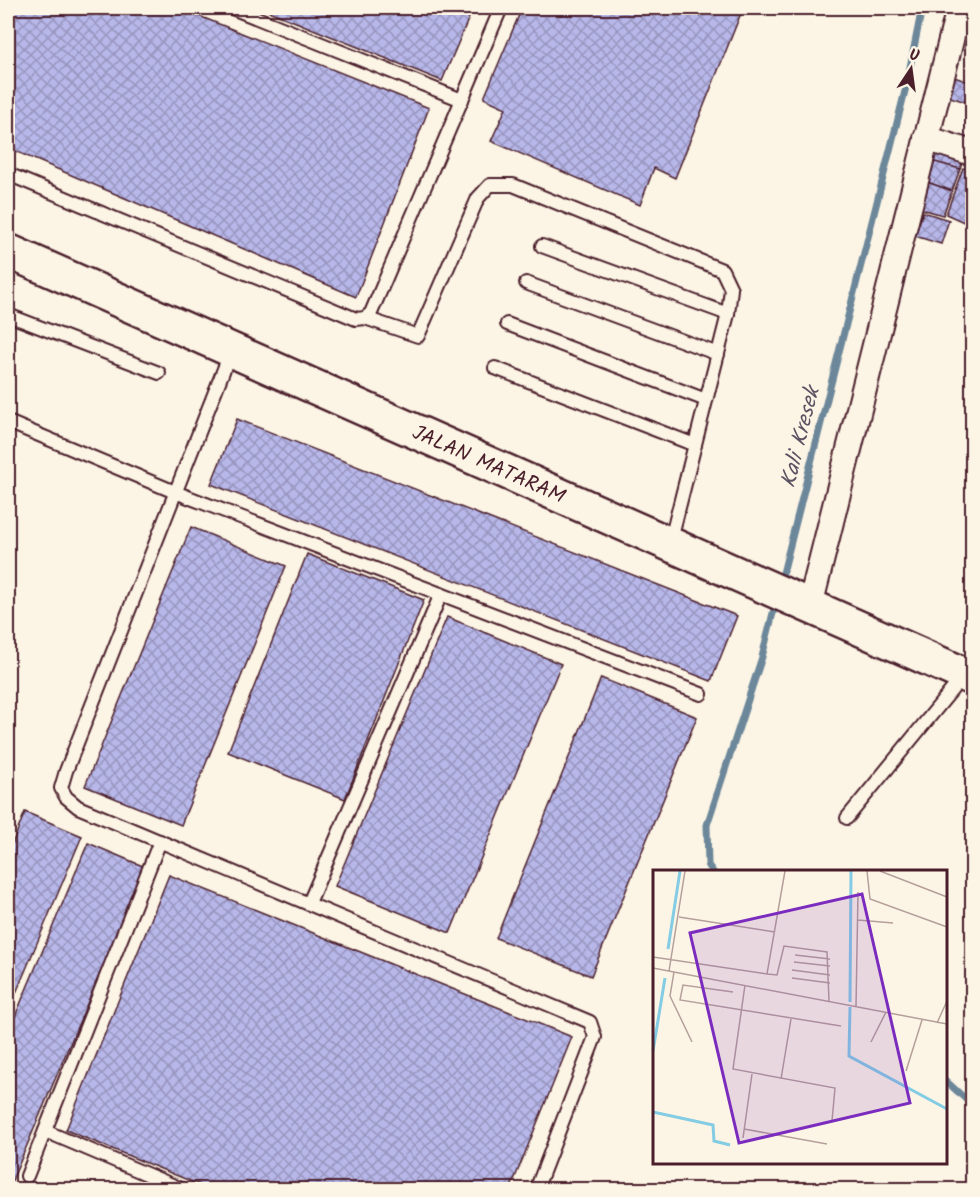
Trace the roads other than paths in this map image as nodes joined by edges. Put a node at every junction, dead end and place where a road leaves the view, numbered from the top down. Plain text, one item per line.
1 (232, 8) edge
2 (501, 8) edge
3 (958, 8) edge
4 (462, 100) junction
5 (926, 138) junction
6 (972, 153) edge
7 (8, 174) edge
8 (542, 246) dead end
9 (8, 251) edge
10 (526, 283) dead end
11 (728, 314) junction
12 (8, 315) edge
13 (365, 318) junction
14 (507, 324) dead end
15 (231, 350) junction
16 (718, 354) junction
17 (495, 368) dead end
18 (159, 373) dead end
19 (706, 400) junction
20 (8, 422) edge
21 (695, 445) junction
22 (175, 492) junction
23 (670, 544) junction
24 (441, 594) junction
25 (807, 605) junction
26 (968, 676) edge
27 (701, 694) dead end
28 (848, 818) dead end
29 (160, 841) junction
30 (309, 903) junction
31 (45, 1131) junction
32 (27, 1176) dead end
33 (184, 1190) edge
34 (536, 1190) edge

1 - 4 lane
2 - 4 lane
3 - 5 street
4 - 13 lane
5 - 6 street
5 - 25 street
7 - 13 lane
8 - 11 lane
9 - 15 main road, JALAN MATARAM
10 - 16 lane
11 - 13 lane
11 - 16 lane
12 - 18 lane
14 - 19 lane
15 - 22 lane
15 - 23 main road, JALAN MATARAM
16 - 19 lane
17 - 21 lane
19 - 21 lane
20 - 22 lane
21 - 23 lane
22 - 24 lane
22 - 29 lane
23 - 25 main road, JALAN MATARAM
24 - 27 lane
24 - 30 lane
25 - 26 main road, JALAN MATARAM
26 - 28 lane
29 - 30 lane
29 - 31 lane
30 - 34 lane
31 - 32 lane
31 - 33 lane

